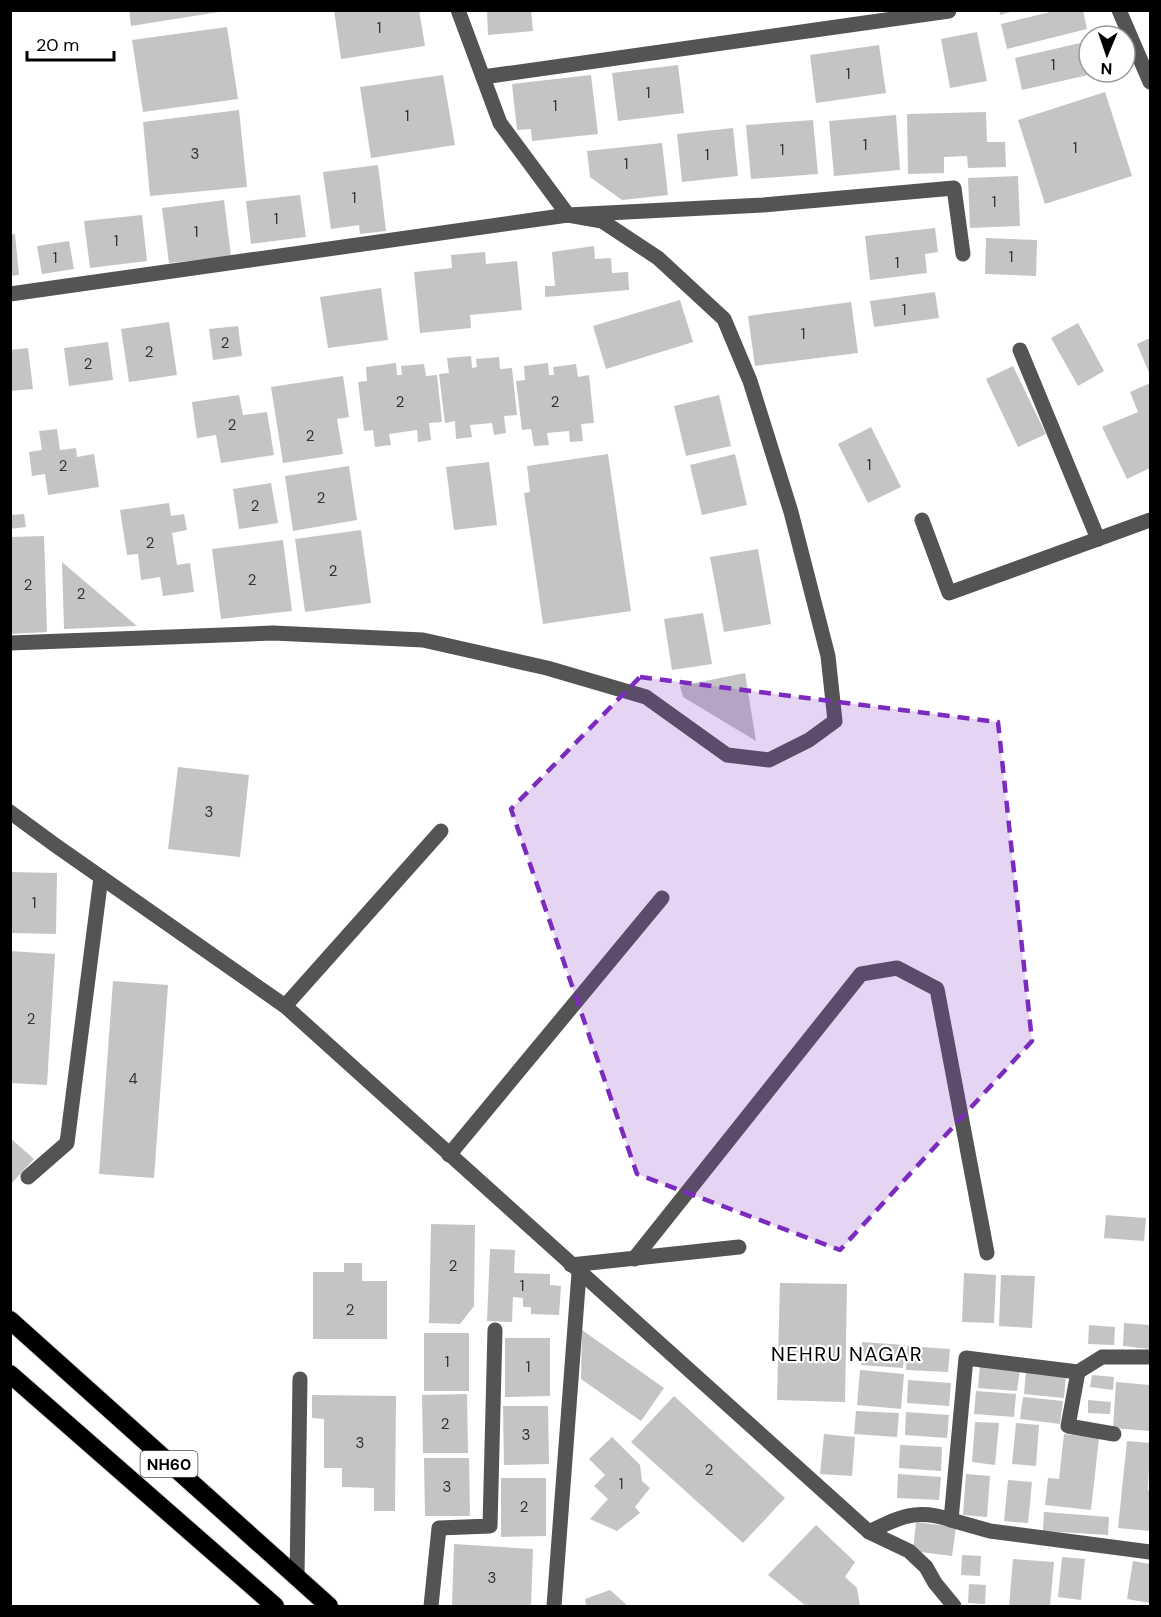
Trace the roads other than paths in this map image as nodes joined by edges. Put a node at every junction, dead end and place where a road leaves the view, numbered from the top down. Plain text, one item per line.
1 (458, 10) edge
2 (1119, 10) edge
3 (949, 11) edge
4 (483, 77) junction
5 (1150, 82) edge
6 (568, 215) junction
7 (963, 254) dead end
8 (10, 294) edge
9 (1020, 350) dead end
10 (922, 520) dead end
11 (1150, 520) edge
12 (1098, 539) junction
13 (10, 643) edge
14 (10, 812) edge
15 (441, 831) dead end
16 (100, 877) junction
17 (662, 898) dead end
18 (285, 1006) junction
19 (449, 1155) junction
20 (28, 1177) dead end
21 (739, 1247) dead end
22 (987, 1253) dead end
23 (634, 1259) junction
24 (575, 1269) junction
25 (10, 1320) edge
26 (495, 1330) dead end
27 (1150, 1357) edge
28 (1078, 1372) junction
29 (10, 1374) edge
30 (300, 1379) dead end
31 (1114, 1434) dead end
32 (951, 1520) junction
33 (869, 1532) junction
34 (1150, 1552) edge
35 (297, 1578) junction
36 (275, 1606) edge
37 (329, 1606) edge
38 (430, 1606) edge
39 (554, 1606) edge
40 (954, 1606) edge

1 - 4 street
2 - 5 street
3 - 4 street
4 - 6 street
6 - 7 street
6 - 8 street
6 - 13 street
9 - 12 street
10 - 12 street
11 - 12 street
14 - 16 street
15 - 18 street
16 - 18 street
16 - 20 street
17 - 19 street
18 - 19 street
19 - 24 street
21 - 23 street
22 - 23 street
23 - 24 street
24 - 33 street
24 - 39 street
25 - 35 highway, NH60
26 - 38 street
27 - 28 street
28 - 31 street
28 - 32 street
29 - 36 highway, NH60
30 - 35 street
32 - 33 street
32 - 34 street
33 - 40 street
35 - 37 highway, NH60

